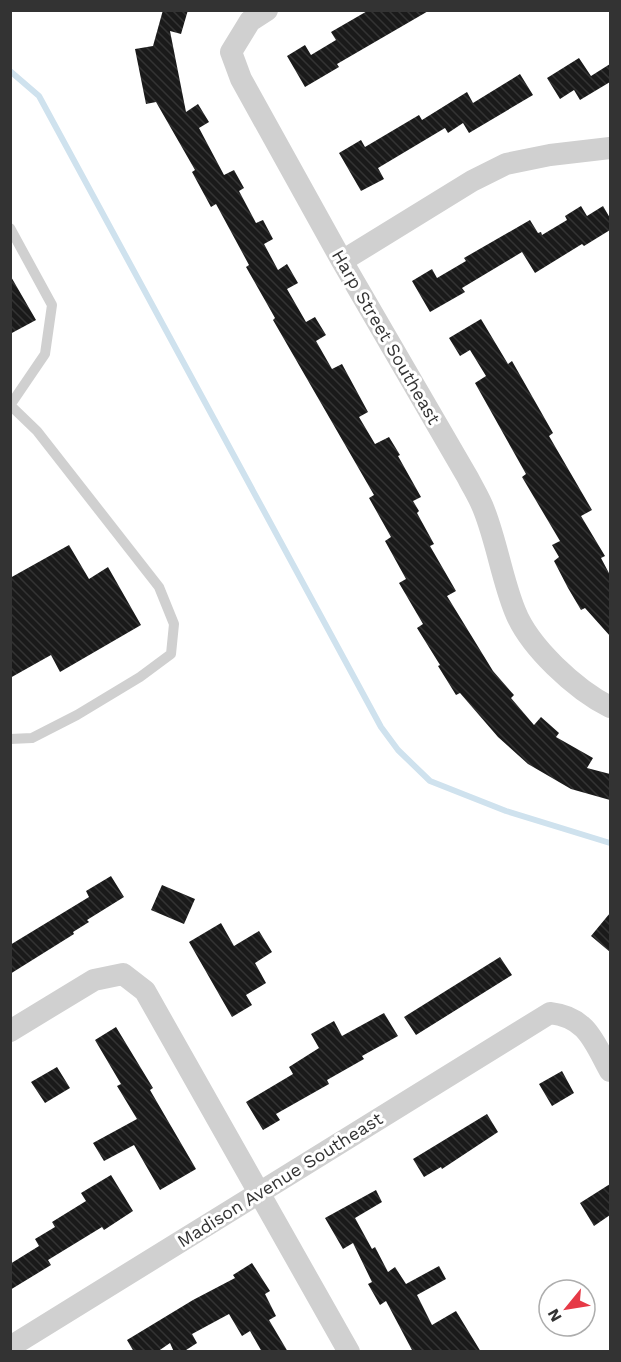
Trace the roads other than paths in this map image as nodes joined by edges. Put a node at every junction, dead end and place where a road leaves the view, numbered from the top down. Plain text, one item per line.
1 (267, 10) edge
2 (610, 148) edge
3 (10, 228) edge
4 (342, 261) junction
5 (11, 404) edge
6 (610, 707) edge
7 (10, 740) edge
8 (10, 1031) edge
9 (610, 1071) edge
10 (260, 1192) junction
11 (10, 1347) edge
12 (350, 1352) edge

1 - 4 street, Harp Street Southeast
2 - 4 street
3 - 5 lane
4 - 6 street, Harp Street Southeast
5 - 7 lane
8 - 10 street
9 - 10 street, Madison Avenue Southeast
10 - 11 street, Madison Avenue Southeast
10 - 12 street

